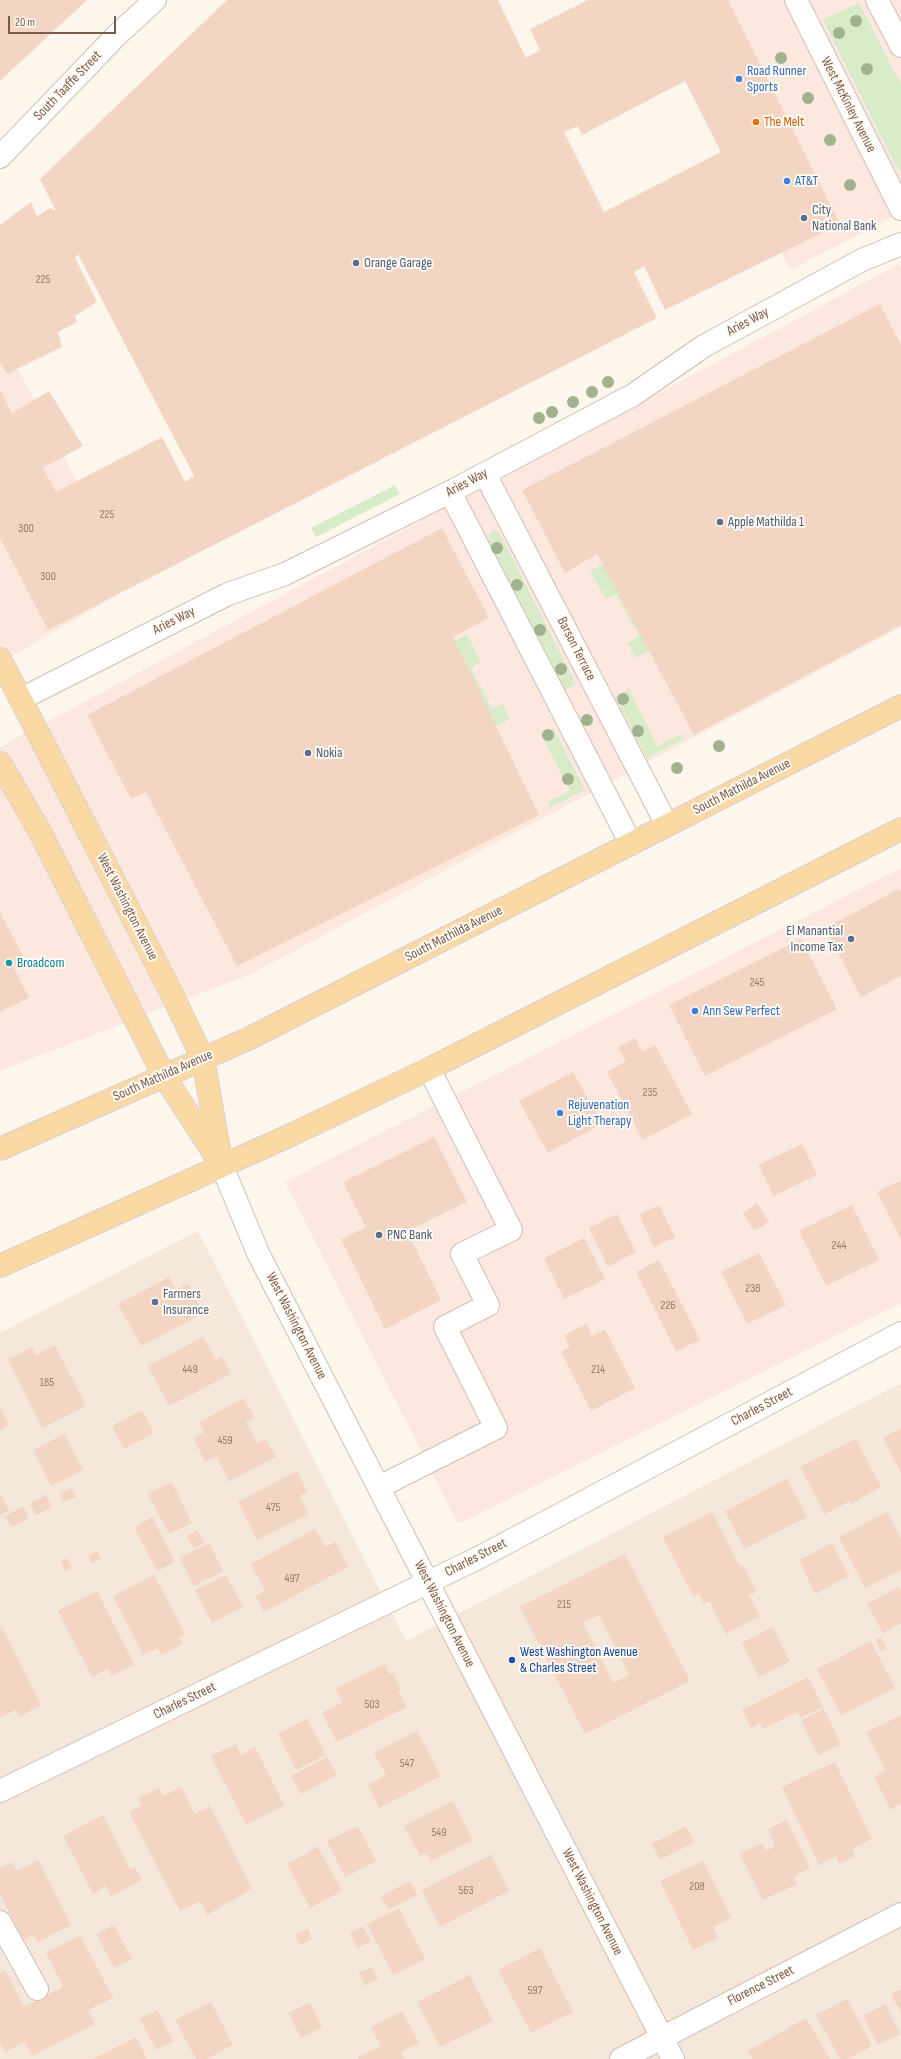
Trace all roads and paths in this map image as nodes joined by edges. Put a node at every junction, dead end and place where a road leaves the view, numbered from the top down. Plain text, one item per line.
1 (155, 0) edge
2 (796, 0) edge
3 (878, 0) edge
4 (901, 46) edge
5 (0, 157) edge
6 (901, 209) edge
7 (901, 244) edge
8 (485, 474) junction
9 (450, 492) junction
10 (0, 659) edge
11 (21, 699) junction
12 (901, 706) edge
13 (0, 763) edge
14 (667, 825) junction
15 (901, 829) edge
16 (631, 844) junction
17 (203, 1059) junction
18 (429, 1070) junction
19 (164, 1076) junction
20 (0, 1150) edge
21 (222, 1166) junction
22 (0, 1266) edge
23 (901, 1332) edge
24 (379, 1487) junction
25 (428, 1582) junction
26 (0, 1791) edge
27 (901, 1914) edge
28 (0, 1922) edge
29 (37, 1989) dead end
30 (662, 2037) junction
31 (621, 2059) edge
32 (673, 2059) edge

1 - 5 street, South Taaffe Street
2 - 6 street, West McKinley Avenue
3 - 4 street
7 - 8 street, Aries Way
8 - 9 street, Aries Way
8 - 14 street, Barson Terrace
9 - 11 street, Aries Way
9 - 16 street
10 - 11 main road, West Washington Avenue
11 - 17 main road, West Washington Avenue
12 - 14 main road, South Mathilda Avenue
13 - 19 main road, West Washington Avenue
14 - 16 main road, South Mathilda Avenue
15 - 18 main road
16 - 17 main road, South Mathilda Avenue
17 - 19 main road, South Mathilda Avenue
17 - 21 main road, West Washington Avenue
18 - 21 main road
18 - 24 street
19 - 20 main road, South Mathilda Avenue
19 - 21 main road, West Washington Avenue
21 - 22 main road
21 - 24 street, West Washington Avenue
23 - 25 street, Charles Street
24 - 25 street, West Washington Avenue
25 - 26 street, Charles Street
25 - 30 street, West Washington Avenue
27 - 30 street, Florence Street
28 - 29 street
30 - 31 street, Florence Street
30 - 32 street, West Washington Avenue

